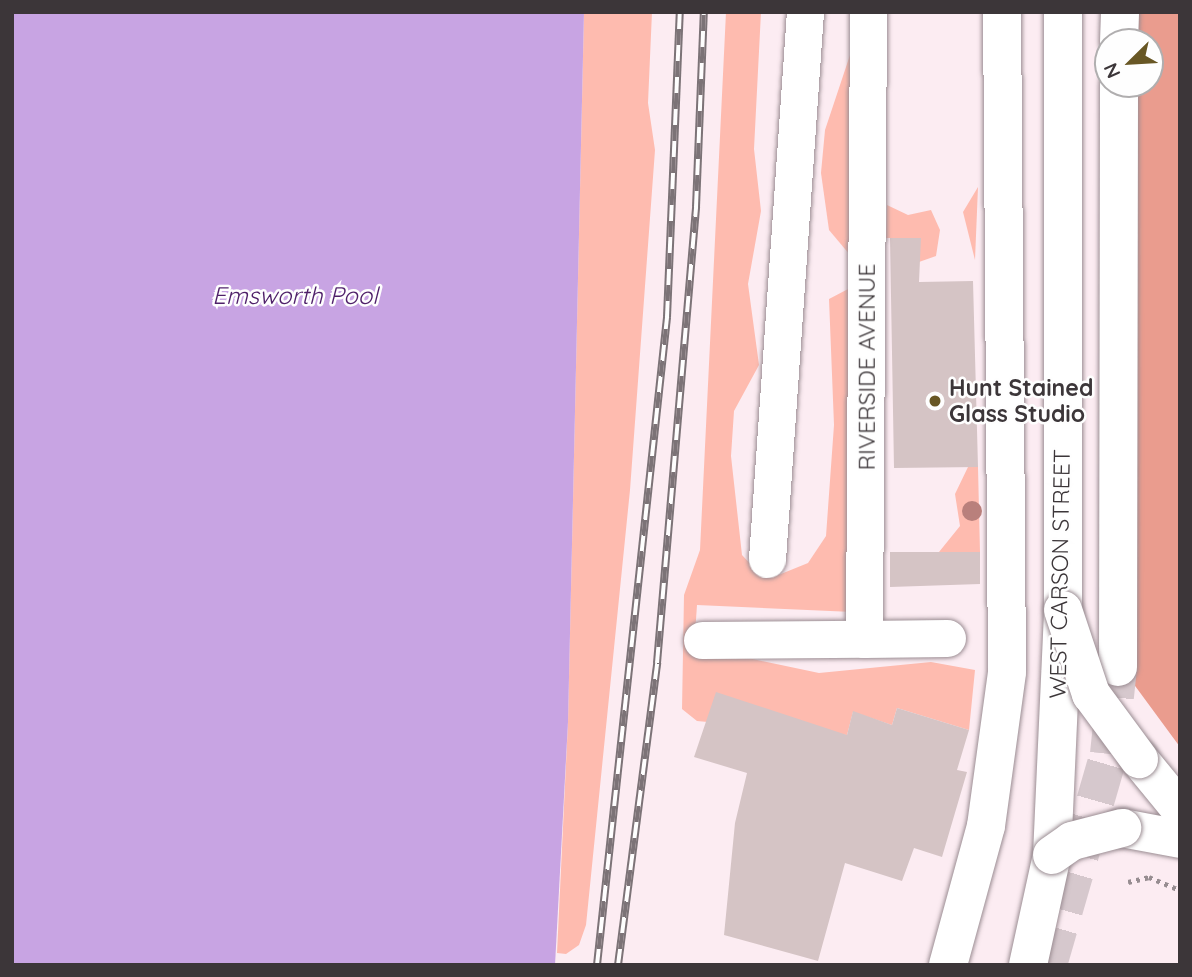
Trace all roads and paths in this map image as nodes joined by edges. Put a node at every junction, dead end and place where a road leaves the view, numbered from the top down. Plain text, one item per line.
1 (805, 12) edge
2 (869, 12) edge
3 (1002, 12) edge
4 (1063, 12) edge
5 (1119, 98) edge
6 (767, 559) dead end
7 (1063, 610) junction
8 (947, 638) dead end
9 (864, 639) junction
10 (702, 640) dead end
11 (1118, 667) tunnel mouth
12 (1180, 809) edge
13 (1180, 839) edge
14 (1052, 855) junction
15 (1128, 882) dead end
16 (1180, 890) edge
17 (947, 965) edge
18 (1028, 965) edge

1 - 6 street
2 - 9 street, RIVERSIDE AVENUE
3 - 17 main road
4 - 7 main road, WEST CARSON STREET
5 - 11 main road
7 - 12 main road, bridge
7 - 14 main road, WEST CARSON STREET, bridge
8 - 9 street
9 - 10 street
13 - 14 main road, bridge
14 - 18 main road, WEST CARSON STREET
15 - 16 path

